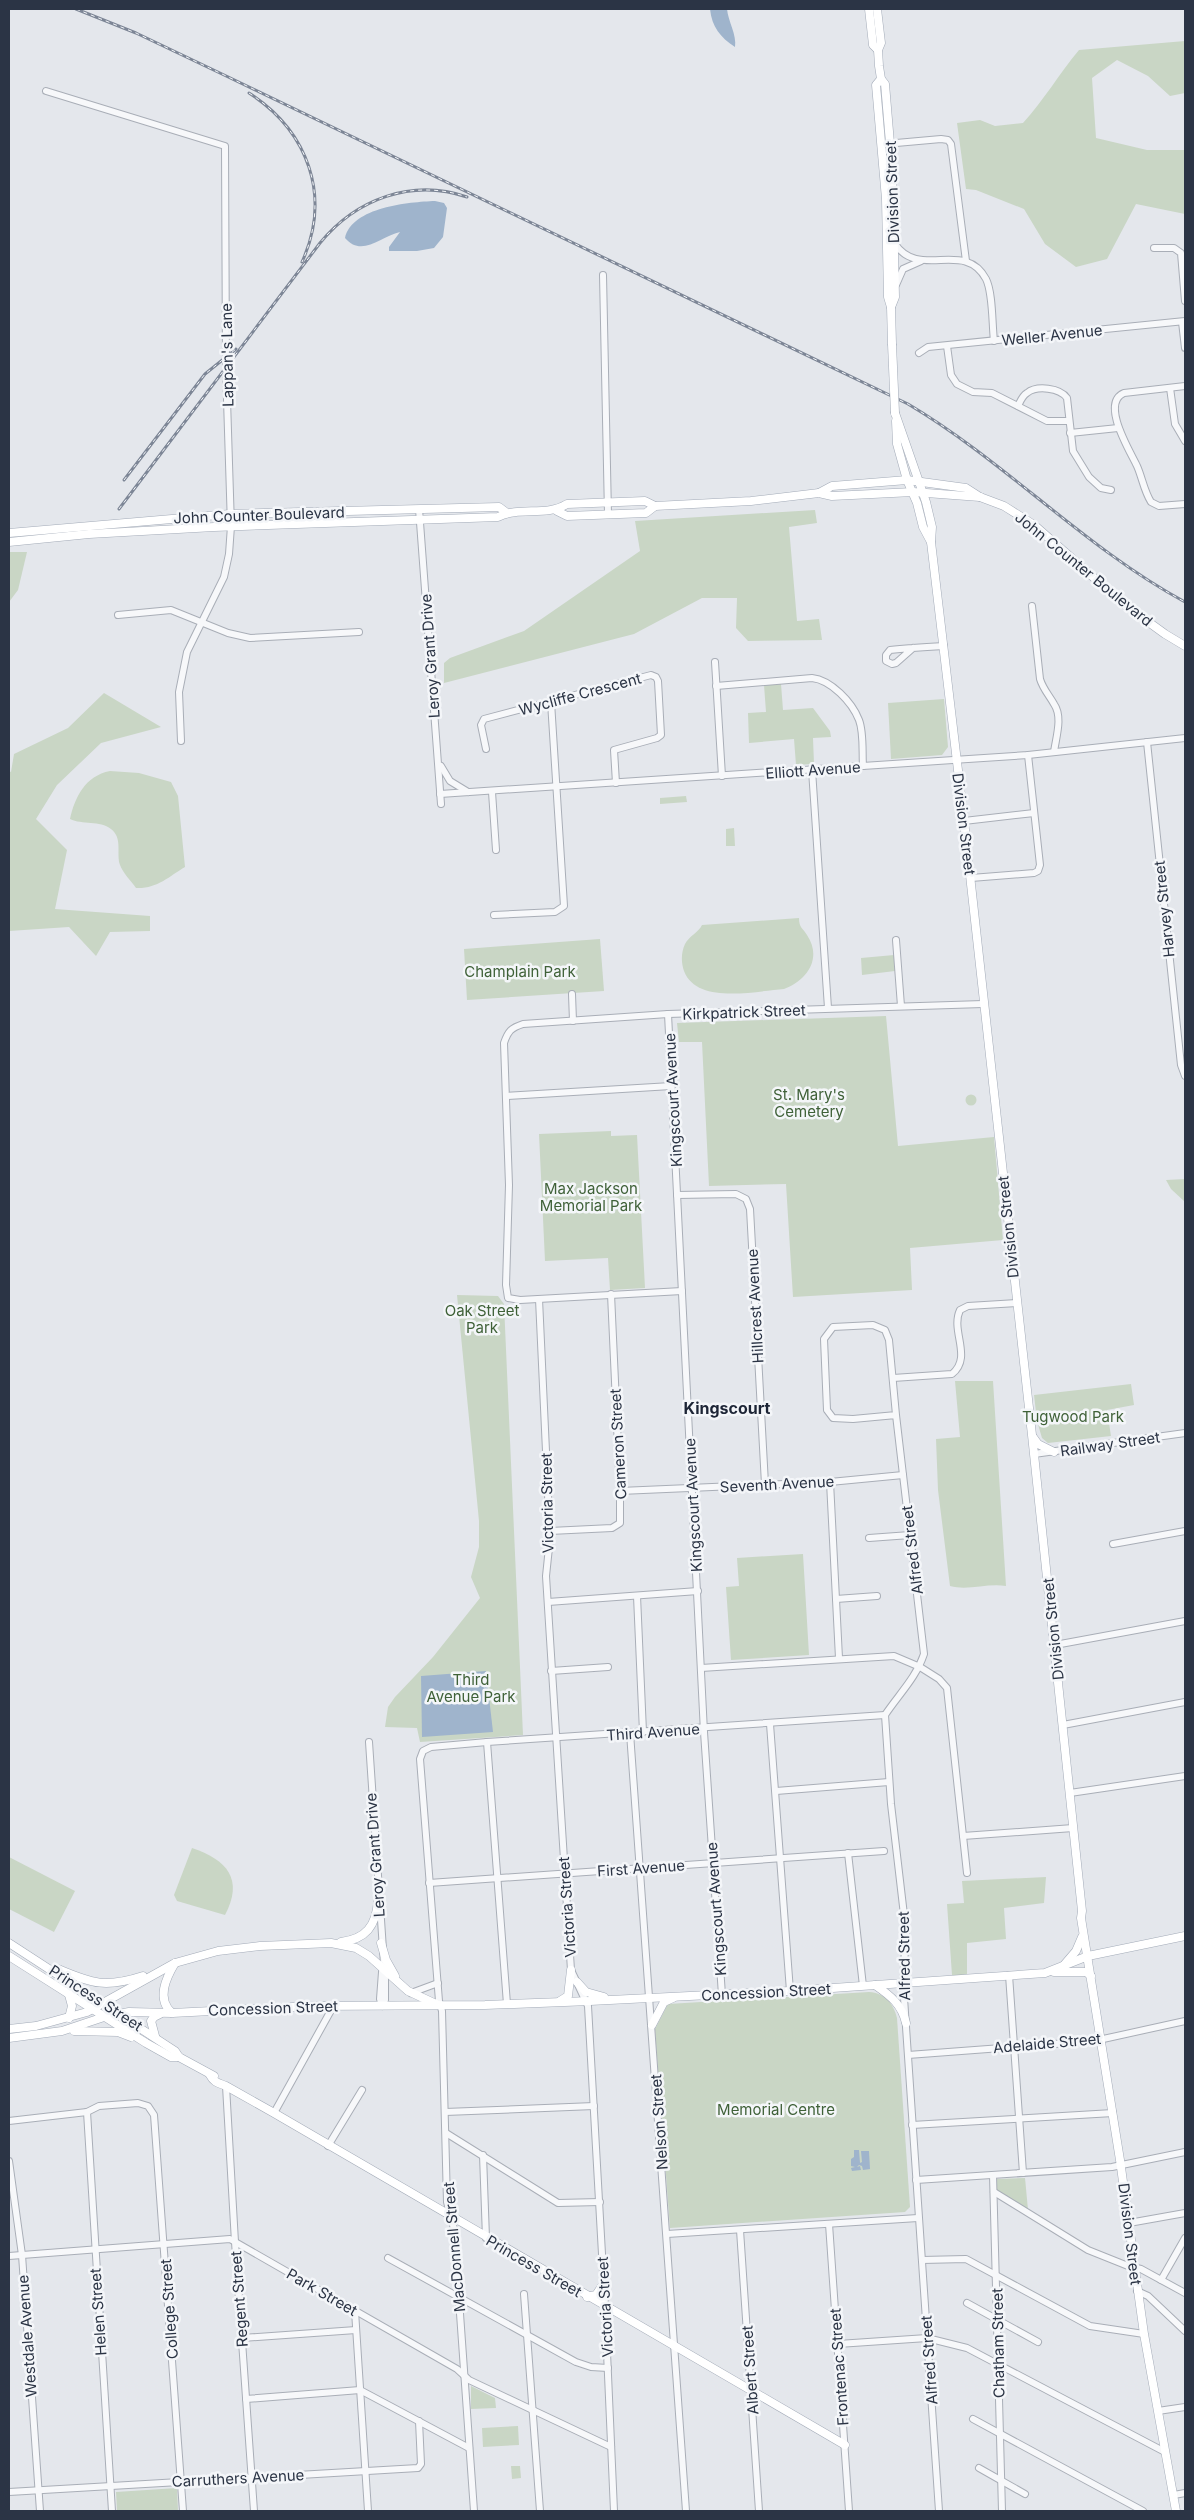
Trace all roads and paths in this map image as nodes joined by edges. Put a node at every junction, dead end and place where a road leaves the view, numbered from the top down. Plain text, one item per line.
1 (869, 9) edge
2 (877, 9) edge
3 (878, 50) junction
4 (46, 91) dead end
5 (886, 144) junction
6 (894, 244) junction
7 (1154, 248) dead end
8 (921, 261) junction
9 (966, 261) junction
10 (603, 275) dead end
11 (895, 289) junction
12 (1185, 301) edge
13 (891, 307) junction
14 (1184, 321) edge
15 (994, 341) junction
16 (948, 346) junction
17 (1185, 348) edge
18 (919, 353) dead end
19 (1185, 386) edge
20 (1170, 388) junction
21 (1018, 406) junction
22 (895, 413) junction
23 (1069, 421) junction
24 (1118, 428) junction
25 (1070, 433) junction
26 (1185, 441) edge
27 (907, 480) junction
28 (918, 481) junction
29 (1111, 490) dead end
30 (912, 492) junction
31 (819, 493) junction
32 (923, 493) junction
33 (980, 497) junction
34 (607, 503) junction
35 (1185, 504) edge
36 (655, 506) junction
37 (419, 509) junction
38 (557, 510) junction
39 (507, 512) junction
40 (230, 514) junction
41 (608, 514) junction
42 (420, 521) junction
43 (231, 526) junction
44 (9, 533) edge
45 (9, 542) edge
46 (931, 542) junction
47 (1032, 606) dead end
48 (118, 615) dead end
49 (202, 622) junction
50 (359, 632) dead end
51 (944, 646) junction
52 (1185, 646) edge
53 (913, 648) dead end
54 (715, 662) dead end
55 (716, 686) junction
56 (551, 702) junction
57 (1185, 738) edge
58 (181, 741) dead end
59 (1147, 742) junction
60 (486, 749) dead end
61 (1054, 752) junction
62 (1028, 755) junction
63 (438, 756) junction
64 (956, 760) junction
65 (863, 766) junction
66 (812, 770) junction
67 (722, 776) junction
68 (616, 783) junction
69 (558, 787) junction
70 (492, 792) junction
71 (469, 793) junction
72 (440, 794) junction
73 (441, 804) dead end
74 (1034, 813) junction
75 (964, 821) junction
76 (496, 850) dead end
77 (971, 878) junction
78 (494, 915) dead end
79 (896, 940) dead end
80 (572, 994) dead end
81 (983, 1004) junction
82 (901, 1006) junction
83 (828, 1008) junction
84 (668, 1014) junction
85 (574, 1021) junction
86 (1185, 1076) edge
87 (671, 1086) junction
88 (506, 1096) junction
89 (677, 1195) junction
90 (682, 1291) junction
91 (611, 1294) junction
92 (539, 1299) junction
93 (1017, 1303) junction
94 (893, 1378) junction
95 (896, 1415) junction
96 (1185, 1433) edge
97 (1032, 1435) junction
98 (1054, 1452) junction
99 (1034, 1454) junction
100 (903, 1475) junction
101 (830, 1482) junction
102 (765, 1484) junction
103 (692, 1488) junction
104 (620, 1492) junction
105 (550, 1531) junction
106 (1185, 1531) edge
107 (910, 1535) junction
108 (869, 1538) dead end
109 (1113, 1544) dead end
110 (698, 1592) junction
111 (637, 1596) junction
112 (877, 1596) dead end
113 (836, 1599) junction
114 (548, 1602) junction
115 (1185, 1621) edge
116 (1055, 1645) junction
117 (839, 1658) junction
118 (920, 1667) junction
119 (608, 1668) dead end
120 (701, 1668) junction
121 (551, 1671) junction
122 (1185, 1702) edge
123 (885, 1716) junction
124 (770, 1724) junction
125 (1063, 1725) junction
126 (704, 1728) junction
127 (643, 1732) junction
128 (630, 1733) junction
129 (555, 1738) junction
130 (369, 1742) dead end
131 (487, 1742) junction
132 (423, 1751) joint
133 (1185, 1776) edge
134 (890, 1782) junction
135 (776, 1791) junction
136 (1070, 1793) junction
137 (1073, 1828) junction
138 (963, 1836) junction
139 (884, 1850) dead end
140 (848, 1853) junction
141 (780, 1858) junction
142 (713, 1863) junction
143 (640, 1868) junction
144 (564, 1873) junction
145 (966, 1873) dead end
146 (498, 1879) junction
147 (429, 1883) junction
148 (378, 1901) junction
149 (1082, 1911) junction
150 (1083, 1935) junction
151 (1185, 1936) edge
152 (9, 1943) edge
153 (381, 1943) junction
154 (331, 1944) junction
155 (9, 1956) edge
156 (1088, 1956) junction
157 (34, 1958) junction
158 (175, 1962) junction
159 (1060, 1968) junction
160 (383, 1969) junction
161 (571, 1970) junction
162 (156, 1972) junction
163 (1044, 1972) junction
164 (1009, 1975) junction
165 (1091, 1976) junction
166 (577, 1982) junction
167 (438, 1983) junction
168 (904, 1983) junction
169 (876, 1985) junction
170 (401, 1986) junction
171 (863, 1986) junction
172 (68, 1991) junction
173 (790, 1991) junction
174 (411, 1993) junction
175 (722, 1995) junction
176 (676, 1996) junction
177 (650, 1997) junction
178 (613, 1999) junction
179 (585, 2001) junction
180 (559, 2002) junction
181 (105, 2003) junction
182 (507, 2004) junction
183 (334, 2006) junction
184 (382, 2006) junction
185 (440, 2006) junction
186 (94, 2008) junction
187 (168, 2013) junction
188 (121, 2014) junction
189 (107, 2016) junction
190 (69, 2018) junction
191 (1185, 2021) edge
192 (906, 2023) junction
193 (652, 2025) junction
194 (9, 2029) edge
195 (62, 2031) junction
196 (156, 2037) junction
197 (9, 2038) edge
198 (1101, 2039) junction
199 (146, 2043) junction
200 (1014, 2046) junction
201 (908, 2054) junction
202 (180, 2057) junction
203 (225, 2085) junction
204 (362, 2090) dead end
205 (594, 2106) junction
206 (87, 2112) junction
207 (446, 2112) junction
208 (274, 2113) junction
209 (1113, 2113) junction
210 (1020, 2119) junction
211 (9, 2122) edge
212 (912, 2125) junction
213 (446, 2133) junction
214 (328, 2146) junction
215 (1185, 2152) edge
216 (482, 2155) junction
217 (9, 2161) edge
218 (1121, 2165) junction
219 (1023, 2173) junction
220 (993, 2175) junction
221 (916, 2180) junction
222 (994, 2192) junction
223 (600, 2202) junction
224 (1185, 2213) edge
225 (451, 2217) junction
226 (918, 2218) junction
227 (1129, 2223) junction
228 (829, 2224) junction
229 (740, 2230) junction
230 (667, 2234) junction
231 (486, 2238) junction
232 (1185, 2238) edge
233 (235, 2242) junction
234 (165, 2243) junction
235 (94, 2249) junction
236 (22, 2255) junction
237 (9, 2256) edge
238 (388, 2258) dead end
239 (922, 2260) junction
240 (1134, 2268) junction
241 (997, 2277) junction
242 (1161, 2280) junction
243 (604, 2283) junction
244 (1137, 2291) junction
245 (1185, 2293) edge
246 (524, 2294) dead end
247 (459, 2297) junction
248 (587, 2297) junction
249 (967, 2303) dead end
250 (605, 2307) junction
251 (355, 2311) junction
252 (998, 2321) junction
253 (356, 2330) junction
254 (1185, 2331) edge
255 (1144, 2334) junction
256 (528, 2335) junction
257 (242, 2338) junction
258 (927, 2338) junction
259 (1038, 2342) dead end
260 (838, 2344) junction
261 (674, 2348) junction
262 (998, 2363) junction
263 (608, 2368) junction
264 (464, 2375) junction
265 (360, 2390) junction
266 (751, 2392) junction
267 (246, 2398) junction
268 (1185, 2407) edge
269 (533, 2410) junction
270 (1158, 2411) junction
271 (973, 2419) dead end
272 (419, 2422) junction
273 (1000, 2434) junction
274 (845, 2445) junction
275 (611, 2447) junction
276 (470, 2448) junction
277 (1165, 2452) junction
278 (979, 2468) dead end
279 (365, 2471) junction
280 (252, 2478) junction
281 (1001, 2481) junction
282 (181, 2482) junction
283 (110, 2486) junction
284 (38, 2490) junction
285 (9, 2492) edge
286 (1185, 2493) edge
287 (1026, 2494) dead end
288 (1174, 2496) junction
289 (40, 2511) edge
290 (112, 2511) edge
291 (183, 2511) edge
292 (254, 2511) edge
293 (368, 2511) edge
294 (474, 2511) edge
295 (540, 2511) edge
296 (614, 2511) edge
297 (686, 2511) edge
298 (759, 2511) edge
299 (849, 2511) edge
300 (939, 2511) edge
301 (1002, 2511) edge
302 (1143, 2511) edge
303 (1176, 2511) edge

1 - 3 main road, Division Street
2 - 3 main road, Division Street
3 - 5 main road, Division Street
4 - 40 street, Lappan's Lane
5 - 6 main road, Division Street
5 - 9 street
5 - 13 main road, Division Street
6 - 8 street
6 - 11 main road, Division Street
7 - 12 street
8 - 9 street
8 - 11 street
9 - 15 street, Weller Avenue
10 - 34 street
11 - 13 main road, Division Street
13 - 22 main road, Division Street, bridge
14 - 15 street, Weller Avenue
14 - 17 street
15 - 16 street
16 - 18 street
16 - 21 street
19 - 20 street
20 - 24 street
20 - 26 street
21 - 23 street
21 - 23 street
22 - 27 main road, Division Street
22 - 28 main road, Division Street
23 - 25 street
24 - 25 street
24 - 35 street
25 - 29 street
27 - 28 main road
27 - 30 main road, Division Street
27 - 31 main road
28 - 32 main road, Division Street
28 - 33 main road
30 - 31 main road
30 - 32 main road
30 - 46 main road, Division Street
31 - 36 main road, John Counter Boulevard
32 - 33 main road
32 - 46 main road, Division Street
33 - 52 main road, John Counter Boulevard
34 - 36 main road, John Counter Boulevard
34 - 38 main road, John Counter Boulevard
34 - 41 street
36 - 41 main road, John Counter Boulevard
37 - 39 main road, John Counter Boulevard
37 - 40 main road, John Counter Boulevard
37 - 42 street, Leroy Grant Drive
38 - 39 main road, John Counter Boulevard
38 - 41 main road, John Counter Boulevard
39 - 42 main road, John Counter Boulevard
40 - 43 street, Lappan's Lane
40 - 44 main road, John Counter Boulevard
42 - 43 main road, John Counter Boulevard
42 - 63 street, Leroy Grant Drive
43 - 45 main road, John Counter Boulevard
43 - 49 street, Lappan's Lane
46 - 51 main road, Division Street
47 - 61 street
48 - 49 street
49 - 50 street
49 - 58 street, Lappan's Lane
51 - 53 street
51 - 64 main road, Division Street
54 - 55 street
55 - 65 street
55 - 67 street
56 - 60 street, Wycliffe Crescent
56 - 68 street, Wycliffe Crescent
56 - 69 street
57 - 59 street, Elliott Avenue
59 - 61 street, Elliott Avenue
59 - 86 street, Harvey Street
61 - 62 street, Elliott Avenue
62 - 64 street, Elliott Avenue
62 - 74 street
63 - 71 street
63 - 72 street, Leroy Grant Drive
64 - 65 street, Elliott Avenue
64 - 75 main road, Division Street
65 - 66 street, Elliott Avenue
66 - 67 street, Elliott Avenue
66 - 83 street
67 - 68 street, Elliott Avenue
68 - 69 street, Elliott Avenue
69 - 70 street, Elliott Avenue
69 - 78 street
70 - 71 street, Elliott Avenue
70 - 76 street
71 - 72 street, Elliott Avenue
72 - 73 street, Leroy Grant Drive
74 - 75 street
74 - 77 street
75 - 77 main road, Division Street
77 - 81 main road, Division Street
79 - 82 street
80 - 85 street
81 - 82 street, Kirkpatrick Street
81 - 93 main road, Division Street
82 - 83 street, Kirkpatrick Street
83 - 84 street, Kirkpatrick Street
84 - 85 street, Kirkpatrick Street
84 - 87 street, Kingscourt Avenue
85 - 88 street, Kirkpatrick Street
87 - 88 street
87 - 89 street, Kingscourt Avenue
88 - 92 street
89 - 90 street, Kingscourt Avenue
89 - 102 street, Hillcrest Avenue
90 - 91 street
90 - 103 street, Kingscourt Avenue
91 - 92 street
91 - 104 street, Cameron Street
92 - 105 street, Victoria Street
93 - 94 street
93 - 97 main road, Division Street
94 - 95 street, Alfred Street
94 - 95 street, Alfred Street
95 - 100 street, Alfred Street
96 - 98 street, Railway Street
97 - 98 main road
97 - 99 main road, Division Street
98 - 99 street, Railway Street
99 - 116 main road, Division Street
100 - 101 street, Seventh Avenue
100 - 107 street, Alfred Street
101 - 102 street, Seventh Avenue
101 - 113 street
102 - 103 street, Seventh Avenue
103 - 104 street, Seventh Avenue
103 - 110 street, Kingscourt Avenue
104 - 105 street, Cameron Street
105 - 114 street, Victoria Street
106 - 109 street
107 - 108 street
107 - 118 street, Alfred Street
110 - 111 street
110 - 120 street, Kingscourt Avenue
111 - 114 street
111 - 127 street
112 - 113 street
113 - 117 street
114 - 121 street, Victoria Street
115 - 116 street
116 - 125 main road, Division Street
117 - 118 street
117 - 120 street
118 - 123 street, Alfred Street
118 - 138 street
119 - 121 street
120 - 126 street, Kingscourt Avenue
121 - 129 street, Victoria Street
122 - 125 street
123 - 124 street, Third Avenue
123 - 134 street, Alfred Street
124 - 126 street, Third Avenue
124 - 135 street
125 - 136 main road, Division Street
126 - 127 street, Third Avenue
126 - 142 street, Kingscourt Avenue
127 - 128 street, Third Avenue
128 - 129 street, Third Avenue
128 - 143 street, Nelson Street
129 - 131 street, Third Avenue
129 - 144 street, Victoria Street
130 - 148 street, Leroy Grant Drive
131 - 132 street, Third Avenue
131 - 146 street
132 - 147 street, MacDonnell Street
133 - 136 street
134 - 135 street
134 - 168 street, Alfred Street
135 - 141 street
136 - 137 main road, Division Street
137 - 138 street
137 - 149 main road, Division Street
138 - 145 street
139 - 140 street, First Avenue
140 - 141 street, First Avenue
140 - 171 street
141 - 142 street, First Avenue
141 - 173 street
142 - 143 street, First Avenue
142 - 175 street, Kingscourt Avenue
143 - 144 street, First Avenue
143 - 177 street, Nelson Street
144 - 146 street, First Avenue
144 - 161 street, Victoria Street
146 - 147 street, First Avenue
146 - 182 street
147 - 167 street, MacDonnell Street
148 - 153 street, Leroy Grant Drive
148 - 154 main road
149 - 150 main road, Division Street
149 - 156 main road, Division Street
150 - 156 main road, Division Street
150 - 159 main road
151 - 156 main road, Concession Street
152 - 157 main road, Princess Street
153 - 160 street, Leroy Grant Drive
153 - 170 main road
154 - 158 main road, Concession Street
154 - 160 main road, Concession Street
155 - 172 main road, Princess Street
156 - 159 main road, Concession Street
156 - 165 main road, Division Street
157 - 162 main road
157 - 181 main road, Princess Street
158 - 162 main road, Concession Street
158 - 187 main road
159 - 163 main road, Concession Street
160 - 170 main road, Concession Street
160 - 184 street, Leroy Grant Drive
161 - 166 street, Victoria Street
161 - 180 main road
162 - 181 main road, Concession Street
163 - 164 main road, Concession Street
163 - 165 main road
164 - 168 main road, Concession Street
164 - 200 street
165 - 198 main road, Division Street
166 - 178 main road
166 - 179 street, Victoria Street
167 - 174 street
167 - 185 street, MacDonnell Street
168 - 169 main road, Concession Street
168 - 192 street, Alfred Street
169 - 171 main road, Concession Street
169 - 192 main road
170 - 174 main road, Concession Street
171 - 173 main road, Concession Street
172 - 186 main road, Princess Street
172 - 190 main road
173 - 175 main road, Concession Street
174 - 185 main road, Concession Street
175 - 176 main road, Concession Street
176 - 177 main road, Concession Street
176 - 193 main road
177 - 178 main road, Concession Street
177 - 193 street, Nelson Street
178 - 179 main road, Concession Street
179 - 180 main road, Concession Street
179 - 205 street, Victoria Street
180 - 182 main road, Concession Street
181 - 186 main road, Concession Street
181 - 188 main road, Princess Street
182 - 185 main road, Concession Street
183 - 184 main road, Concession Street
183 - 187 main road, Concession Street
183 - 208 street
184 - 185 main road, Concession Street
185 - 207 street, MacDonnell Street
186 - 189 main road, Princess Street
186 - 190 main road, Concession Street
187 - 188 main road, Concession Street
187 - 196 main road
188 - 189 main road, Concession Street
188 - 196 main road, Princess Street
189 - 195 main road, Concession Street
189 - 199 main road, Princess Street
190 - 194 main road, Concession Street
191 - 198 street, Adelaide Street
192 - 201 street, Alfred Street
193 - 230 street, Nelson Street
195 - 197 main road
195 - 199 main road
196 - 202 main road, Princess Street
198 - 200 street, Adelaide Street
198 - 209 main road, Division Street
199 - 202 main road, Princess Street
200 - 201 street, Adelaide Street
200 - 210 street
201 - 212 street, Alfred Street
202 - 203 main road, Princess Street
203 - 208 main road, Princess Street
203 - 233 street, Regent Street
204 - 214 street
205 - 207 street
205 - 223 street, Victoria Street
206 - 211 street
206 - 234 street, College Street
206 - 235 street, Helen Street
207 - 213 street, MacDonnell Street
208 - 214 main road, Princess Street
209 - 210 street
209 - 218 main road, Division Street
210 - 212 street
210 - 219 street
212 - 221 street, Alfred Street
213 - 216 street
213 - 225 street, MacDonnell Street
214 - 225 main road, Princess Street
215 - 218 street
216 - 223 street
216 - 231 street
217 - 236 street, Westdale Avenue
218 - 219 street
218 - 227 main road, Division Street
219 - 220 street
220 - 221 street
220 - 222 street, Chatham Street
221 - 226 street, Alfred Street
222 - 240 street
222 - 241 street, Chatham Street
223 - 243 street, Victoria Street
224 - 227 street
225 - 231 main road, Princess Street
225 - 247 street, MacDonnell Street
226 - 228 street
226 - 239 street, Alfred Street
227 - 240 main road, Division Street
228 - 229 street
228 - 260 street, Frontenac Street
229 - 230 street
229 - 266 street, Albert Street
230 - 261 street, Nelson Street
231 - 248 main road, Princess Street
232 - 242 street
233 - 234 street, Park Street
233 - 251 street, Park Street
233 - 257 street, Regent Street
234 - 235 street, Park Street
234 - 282 street, College Street
235 - 236 street, Park Street
235 - 283 street, Helen Street
236 - 237 street, Park Street
236 - 284 street, Westdale Avenue
238 - 247 street
239 - 241 street
239 - 258 street, Alfred Street
240 - 242 street
240 - 244 main road, Division Street
241 - 252 street, Chatham Street
241 - 255 street
242 - 245 street
243 - 248 main road
243 - 250 street, Victoria Street
244 - 254 street
244 - 255 main road, Division Street
246 - 256 street
247 - 256 street
247 - 264 street, MacDonnell Street
248 - 250 main road, Princess Street
249 - 252 street
250 - 261 main road, Princess Street
250 - 263 street, Victoria Street
251 - 253 street
251 - 264 street, Park Street
252 - 259 street
252 - 262 street, Chatham Street
253 - 257 street
253 - 265 street
255 - 270 main road, Division Street
256 - 263 street
256 - 269 street
257 - 267 street, Regent Street
258 - 260 street
258 - 262 street
258 - 300 street, Alfred Street
260 - 274 street, Frontenac Street
261 - 266 main road, Princess Street
261 - 297 street, Nelson Street
262 - 273 street, Chatham Street
262 - 277 street
263 - 275 street, Victoria Street
264 - 269 street, Park Street
264 - 276 street, MacDonnell Street
265 - 267 street
265 - 272 street
265 - 279 street
266 - 274 main road, Princess Street
266 - 298 street, Albert Street
267 - 280 street, Regent Street
268 - 270 street
269 - 275 street, Park Street
269 - 295 street
270 - 277 main road, Division Street
271 - 273 street
272 - 276 street
272 - 279 street, Carruthers Avenue
273 - 281 street, Chatham Street
273 - 302 street
274 - 299 street, Frontenac Street
275 - 296 street, Victoria Street
276 - 294 street, MacDonnell Street
277 - 288 main road, Division Street
278 - 281 street
279 - 280 street, Carruthers Avenue
279 - 293 street
280 - 282 street, Carruthers Avenue
280 - 292 street, Regent Street
281 - 287 street
281 - 301 street, Chatham Street
282 - 283 street, Carruthers Avenue
282 - 291 street, College Street
283 - 284 street, Carruthers Avenue
283 - 290 street, Helen Street
284 - 285 street, Carruthers Avenue
284 - 289 street, Westdale Avenue
286 - 288 street
288 - 303 main road, Division Street

